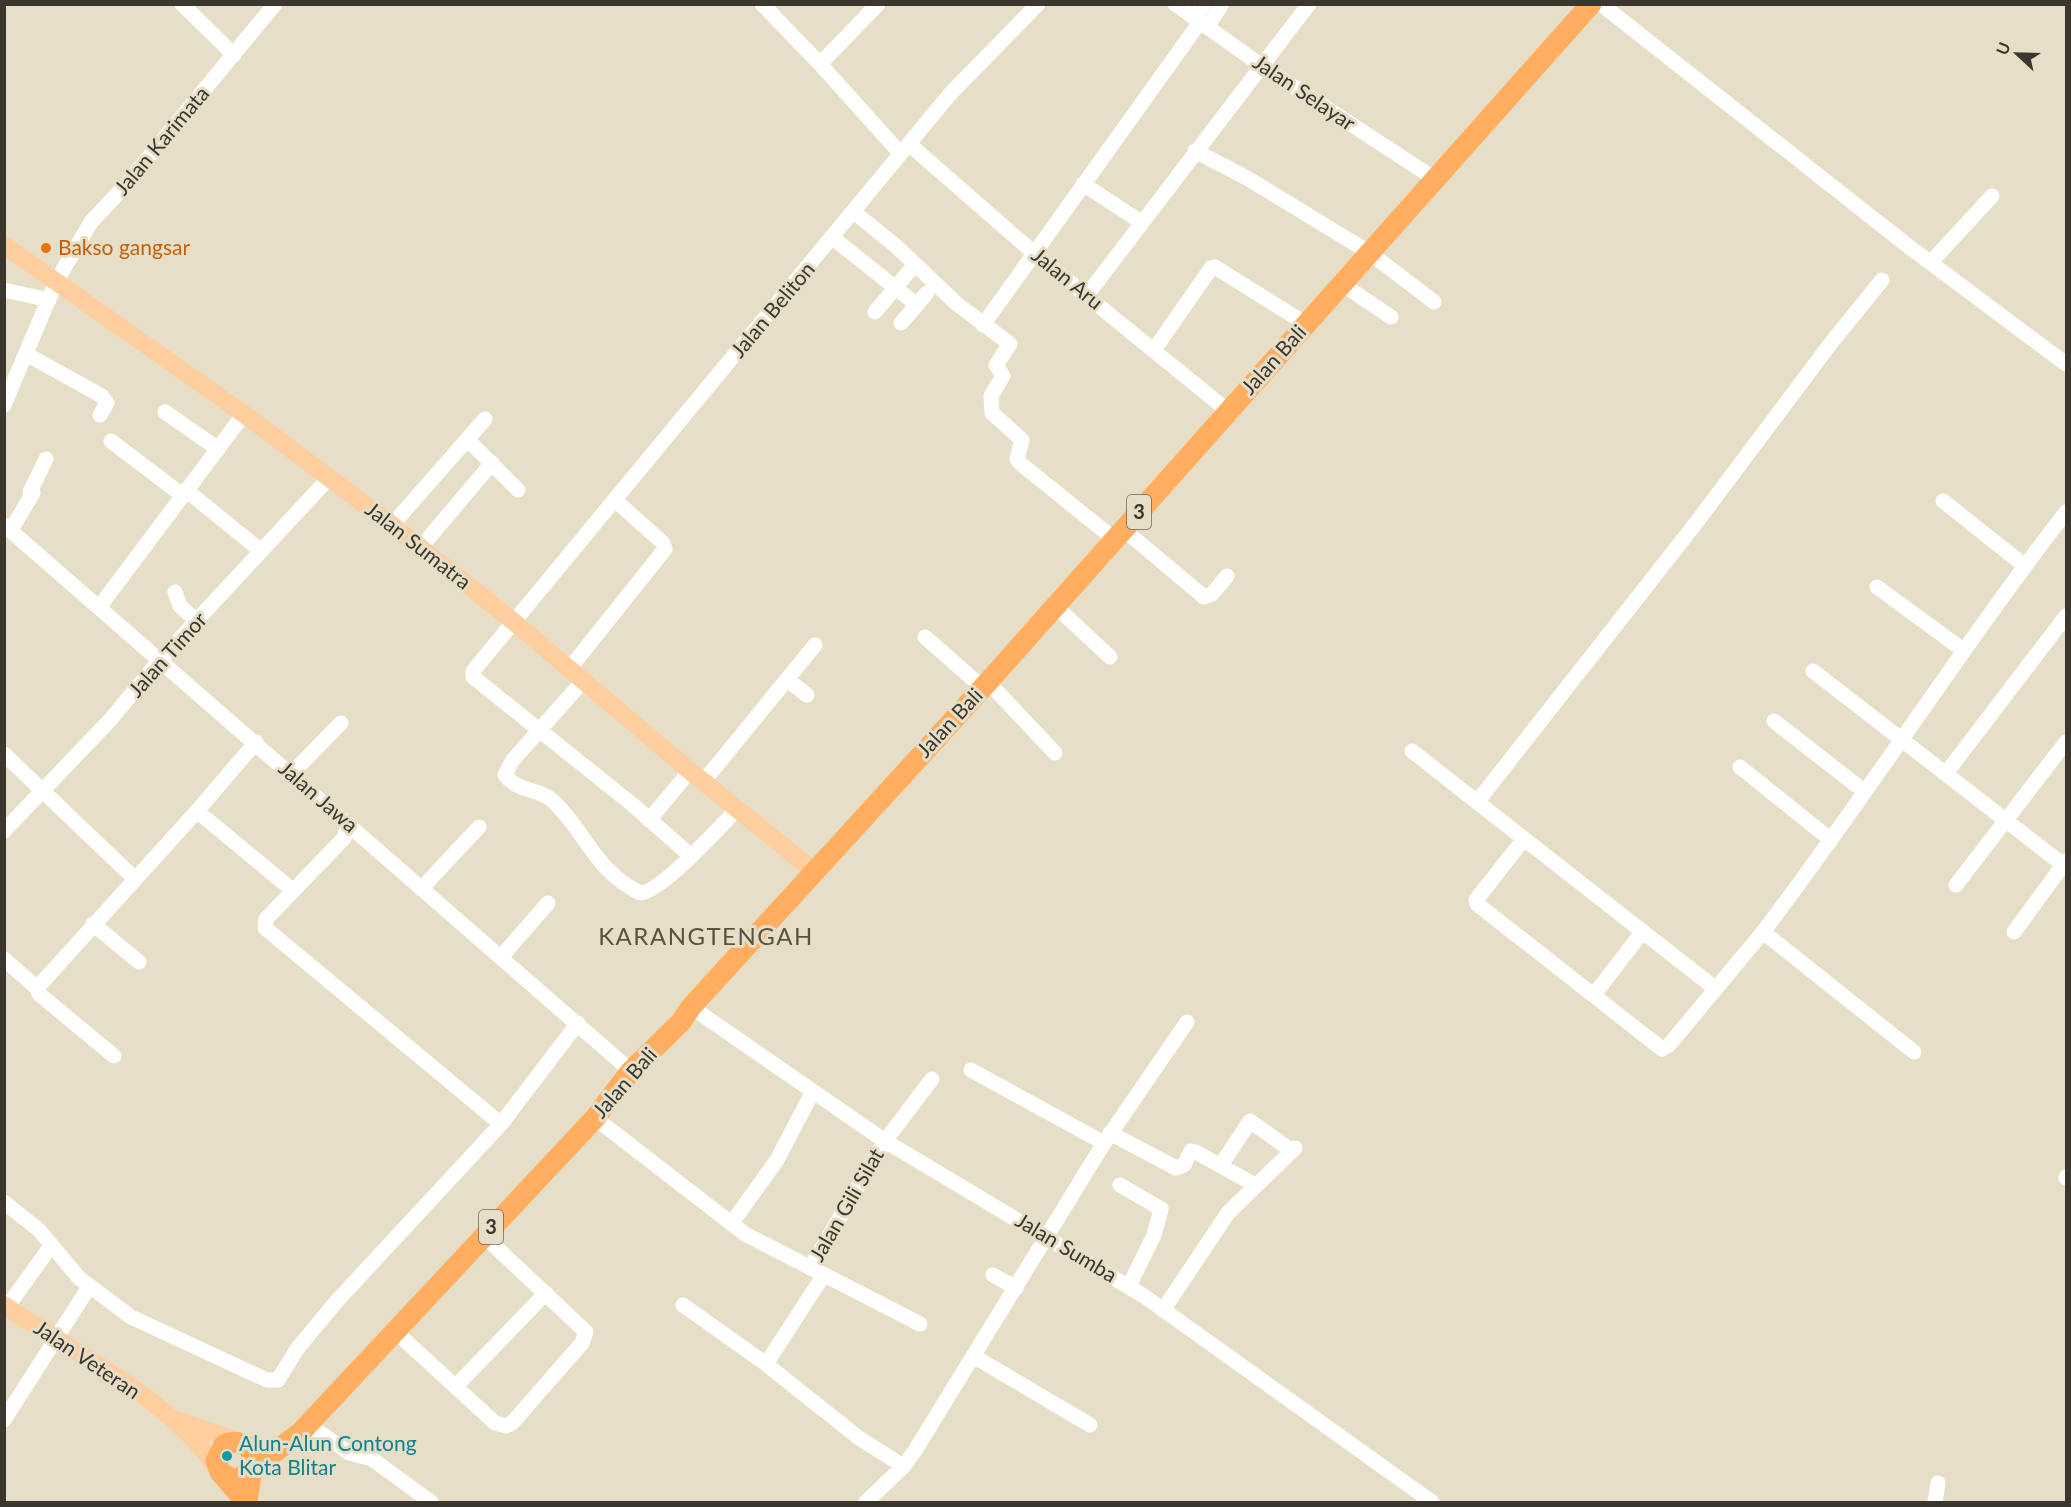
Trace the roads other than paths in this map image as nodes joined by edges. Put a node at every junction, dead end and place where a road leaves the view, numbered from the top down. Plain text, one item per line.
1 (182, 4) edge
2 (275, 4) edge
3 (762, 4) edge
4 (878, 4) edge
5 (1038, 4) edge
6 (1175, 4) edge
7 (1204, 4) edge
8 (1222, 4) edge
9 (1309, 4) edge
10 (1591, 4) edge
11 (1601, 4) edge
12 (1200, 22) junction
13 (234, 55) junction
14 (820, 64) junction
15 (1262, 66) junction
16 (905, 149) junction
17 (1195, 151) junction
18 (1435, 179) junction
19 (1083, 184) junction
20 (1992, 196) dead end
21 (854, 212) junction
22 (1141, 222) junction
23 (833, 238) junction
24 (4, 245) edge
25 (1370, 253) junction
26 (1035, 254) junction
27 (1931, 262) junction
28 (912, 268) dead end
29 (1882, 280) dead end
30 (57, 282) junction
31 (1342, 284) junction
32 (895, 288) junction
33 (4, 290) edge
34 (1087, 295) junction
35 (49, 300) junction
36 (1434, 302) dead end
37 (875, 312) dead end
38 (1391, 317) dead end
39 (901, 323) dead end
40 (1306, 324) junction
41 (983, 325) junction
42 (1154, 350) junction
43 (26, 354) junction
44 (2067, 364) edge
45 (4, 405) edge
46 (1228, 411) junction
47 (165, 412) dead end
48 (244, 414) junction
49 (100, 415) dead end
50 (484, 418) dead end
51 (467, 439) junction
52 (111, 441) dead end
53 (218, 449) junction
54 (46, 459) dead end
55 (492, 464) junction
56 (329, 478) junction
57 (518, 490) dead end
58 (184, 493) junction
59 (615, 500) junction
60 (1943, 501) dead end
61 (2067, 512) edge
62 (392, 525) junction
63 (8, 527) edge
64 (1119, 534) junction
65 (421, 547) junction
66 (261, 551) junction
67 (2025, 566) junction
68 (1227, 576) dead end
69 (1877, 587) dead end
70 (175, 592) dead end
71 (1054, 605) junction
72 (100, 606) junction
73 (2067, 616) edge
74 (198, 621) junction
75 (514, 622) junction
76 (925, 637) dead end
77 (815, 645) dead end
78 (1963, 650) junction
79 (1110, 657) dead end
80 (159, 661) junction
81 (1813, 671) dead end
82 (577, 674) junction
83 (789, 680) junction
84 (986, 685) junction
85 (807, 695) dead end
86 (1774, 721) dead end
87 (341, 723) dead end
88 (538, 730) junction
89 (1901, 740) junction
90 (256, 742) junction
91 (2067, 742) edge
92 (1412, 751) dead end
93 (1055, 753) dead end
94 (4, 754) edge
95 (1740, 766) dead end
96 (1947, 772) junction
97 (291, 774) junction
98 (697, 776) junction
99 (43, 791) junction
100 (1865, 792) junction
101 (1477, 802) junction
102 (738, 808) junction
103 (197, 811) junction
104 (650, 820) junction
105 (2008, 820) junction
106 (349, 824) junction
107 (479, 827) dead end
108 (4, 831) edge
109 (1524, 839) junction
110 (1832, 840) junction
111 (691, 856) junction
112 (2066, 864) edge
113 (814, 871) junction
114 (134, 878) junction
115 (1956, 885) dead end
116 (421, 889) junction
117 (291, 890) junction
118 (548, 903) dead end
119 (93, 924) junction
120 (1643, 931) junction
121 (1763, 932) junction
122 (2014, 932) dead end
123 (501, 957) junction
124 (139, 962) dead end
125 (8, 968) edge
126 (37, 988) junction
127 (1716, 988) junction
128 (1594, 995) junction
129 (685, 1016) junction
130 (1187, 1022) dead end
131 (578, 1023) junction
132 (1914, 1052) dead end
133 (114, 1056) dead end
134 (971, 1070) dead end
135 (631, 1071) junction
136 (932, 1079) dead end
137 (812, 1093) junction
138 (595, 1118) junction
139 (501, 1124) junction
140 (1107, 1138) junction
141 (879, 1150) junction
142 (1221, 1165) junction
143 (1120, 1185) dead end
144 (1255, 1185) junction
145 (4, 1202) edge
146 (731, 1224) junction
147 (483, 1235) junction
148 (1047, 1236) junction
149 (49, 1249) junction
150 (817, 1272) junction
151 (993, 1275) dead end
152 (1128, 1286) junction
153 (1016, 1288) junction
154 (87, 1291) junction
155 (546, 1293) junction
156 (683, 1305) dead end
157 (6, 1306) edge
158 (1163, 1310) junction
159 (920, 1324) dead end
160 (396, 1332) junction
161 (56, 1339) junction
162 (975, 1357) junction
163 (766, 1364) junction
164 (456, 1386) junction
165 (169, 1415) junction
166 (4, 1420) edge
167 (1090, 1425) dead end
168 (304, 1428) junction
169 (242, 1443) junction
170 (903, 1466) junction
171 (252, 1468) junction
172 (220, 1473) junction
173 (1938, 1483) dead end
174 (246, 1503) edge
175 (432, 1503) edge
176 (866, 1503) edge
177 (1432, 1503) edge
178 (1935, 1503) edge

1 - 13 street
2 - 13 street, Jalan Karimata
3 - 14 street, Jalan Aru
4 - 14 street
5 - 16 street, Jalan Beliton
6 - 12 street, Jalan Selayar
7 - 12 street
8 - 12 street
9 - 15 street
10 - 18 highway, Jalan Bali / 3
11 - 27 street
12 - 15 street, Jalan Selayar
12 - 19 street
13 - 30 street, Jalan Karimata
14 - 16 street, Jalan Aru
15 - 17 street
15 - 18 street, Jalan Selayar
16 - 21 street, Jalan Beliton
16 - 26 street, Jalan Aru
17 - 22 street
17 - 25 street
18 - 25 highway, Jalan Bali / 3
19 - 22 street
19 - 26 street
20 - 27 street
21 - 23 street, Jalan Beliton
21 - 41 street
22 - 34 street
23 - 32 street
23 - 59 street, Jalan Beliton
24 - 30 main road, Jalan Sumatra
25 - 31 highway, Jalan Bali / 3
25 - 36 street
26 - 34 street, Jalan Aru
26 - 41 street
27 - 44 street
28 - 32 street
29 - 101 street
30 - 35 street
30 - 48 main road, Jalan Sumatra
31 - 38 street
31 - 40 highway, Jalan Bali / 3
32 - 37 street
32 - 39 street
33 - 35 street
34 - 42 street, Jalan Aru
35 - 43 street
40 - 42 street
40 - 46 highway, Jalan Bali / 3
41 - 64 street
42 - 46 street, Jalan Aru
43 - 45 street
43 - 49 street
46 - 64 highway, Jalan Bali / 3
47 - 53 street
48 - 53 street
48 - 56 main road, Jalan Sumatra
50 - 51 street
51 - 55 street
51 - 62 street
52 - 58 street
53 - 58 street
54 - 63 street
55 - 57 street
55 - 65 street
56 - 62 main road, Jalan Sumatra
56 - 66 street, Jalan Timor
58 - 66 street
58 - 72 street
59 - 75 street, Jalan Beliton
59 - 82 street
60 - 67 street
61 - 67 street
62 - 65 main road, Jalan Sumatra
63 - 72 street, Jalan Jawa
64 - 68 street
64 - 71 highway, Jalan Bali / 3
65 - 75 main road, Jalan Sumatra
66 - 74 street, Jalan Timor
67 - 78 street
69 - 78 street
70 - 74 street
71 - 79 street
71 - 84 highway, Jalan Bali / 3
72 - 80 street, Jalan Jawa
73 - 96 street
74 - 80 street, Jalan Timor
75 - 82 main road, Jalan Sumatra
75 - 88 street, Jalan Beliton
76 - 84 street
77 - 83 street
78 - 89 street
80 - 90 street, Jalan Jawa
80 - 99 street, Jalan Timor
81 - 89 street
82 - 88 street
82 - 98 main road, Jalan Sumatra
83 - 85 street
83 - 98 street
84 - 93 street
84 - 113 highway, Jalan Bali / 3
86 - 100 street
87 - 97 street
88 - 104 street
88 - 111 street
89 - 96 street
89 - 100 street
90 - 97 street, Jalan Jawa
90 - 103 street
91 - 105 street
92 - 101 street
94 - 99 street
95 - 110 street
96 - 105 street
97 - 106 street, Jalan Jawa
98 - 102 main road, Jalan Sumatra
98 - 104 street
99 - 108 street, Jalan Timor
99 - 114 street
100 - 110 street
101 - 109 street
102 - 111 street
102 - 113 main road, Jalan Sumatra
103 - 114 street
103 - 117 street
104 - 111 street
105 - 112 street
105 - 115 street
106 - 116 street, Jalan Jawa
106 - 117 street
107 - 116 street
109 - 120 street
109 - 128 street
110 - 121 street
112 - 122 street
113 - 129 highway, Jalan Bali / 3
114 - 119 street
116 - 123 street, Jalan Jawa
117 - 139 street
118 - 123 street
119 - 124 street
119 - 126 street
120 - 127 street
120 - 128 street
121 - 127 street
121 - 132 street
123 - 131 street, Jalan Jawa
125 - 126 street
126 - 133 street
127 - 128 street
129 - 135 highway, Jalan Bali / 3
129 - 137 street, Jalan Sumba
130 - 140 street
131 - 135 street, Jalan Jawa
131 - 139 street
134 - 140 street
135 - 138 highway, Jalan Bali / 3
136 - 141 street, Jalan Gili Silat
137 - 141 street, Jalan Sumba
137 - 146 street
138 - 146 street
138 - 147 highway, Jalan Bali / 3
139 - 154 street
140 - 142 street
140 - 148 street
141 - 148 street, Jalan Sumba
141 - 150 street, Jalan Gili Silat
142 - 144 street
142 - 144 street
143 - 152 street
144 - 158 street
145 - 149 street
146 - 150 street
147 - 155 street
147 - 160 highway, Jalan Bali / 3
148 - 152 street, Jalan Sumba
148 - 153 street
149 - 154 street
149 - 157 street
150 - 159 street
150 - 163 street, Jalan Gili Silat
151 - 153 street
152 - 158 street, Jalan Sumba
153 - 162 street
154 - 161 street
155 - 164 street
155 - 164 street
156 - 163 street
157 - 161 main road, Jalan Veteran
158 - 177 street, Jalan Sumba
160 - 164 street
160 - 168 highway, Jalan Bali / 3
161 - 165 main road, Jalan Veteran
161 - 166 street
162 - 167 street
162 - 170 street
163 - 170 street
165 - 169 main road, Jalan Veteran
165 - 172 main road, Jalan Veteran
168 - 169 highway, 3
168 - 171 highway, 3
168 - 175 street
169 - 171 highway
169 - 172 highway, 3
170 - 176 street
171 - 172 highway, 3
171 - 174 highway
172 - 174 highway
173 - 178 street

